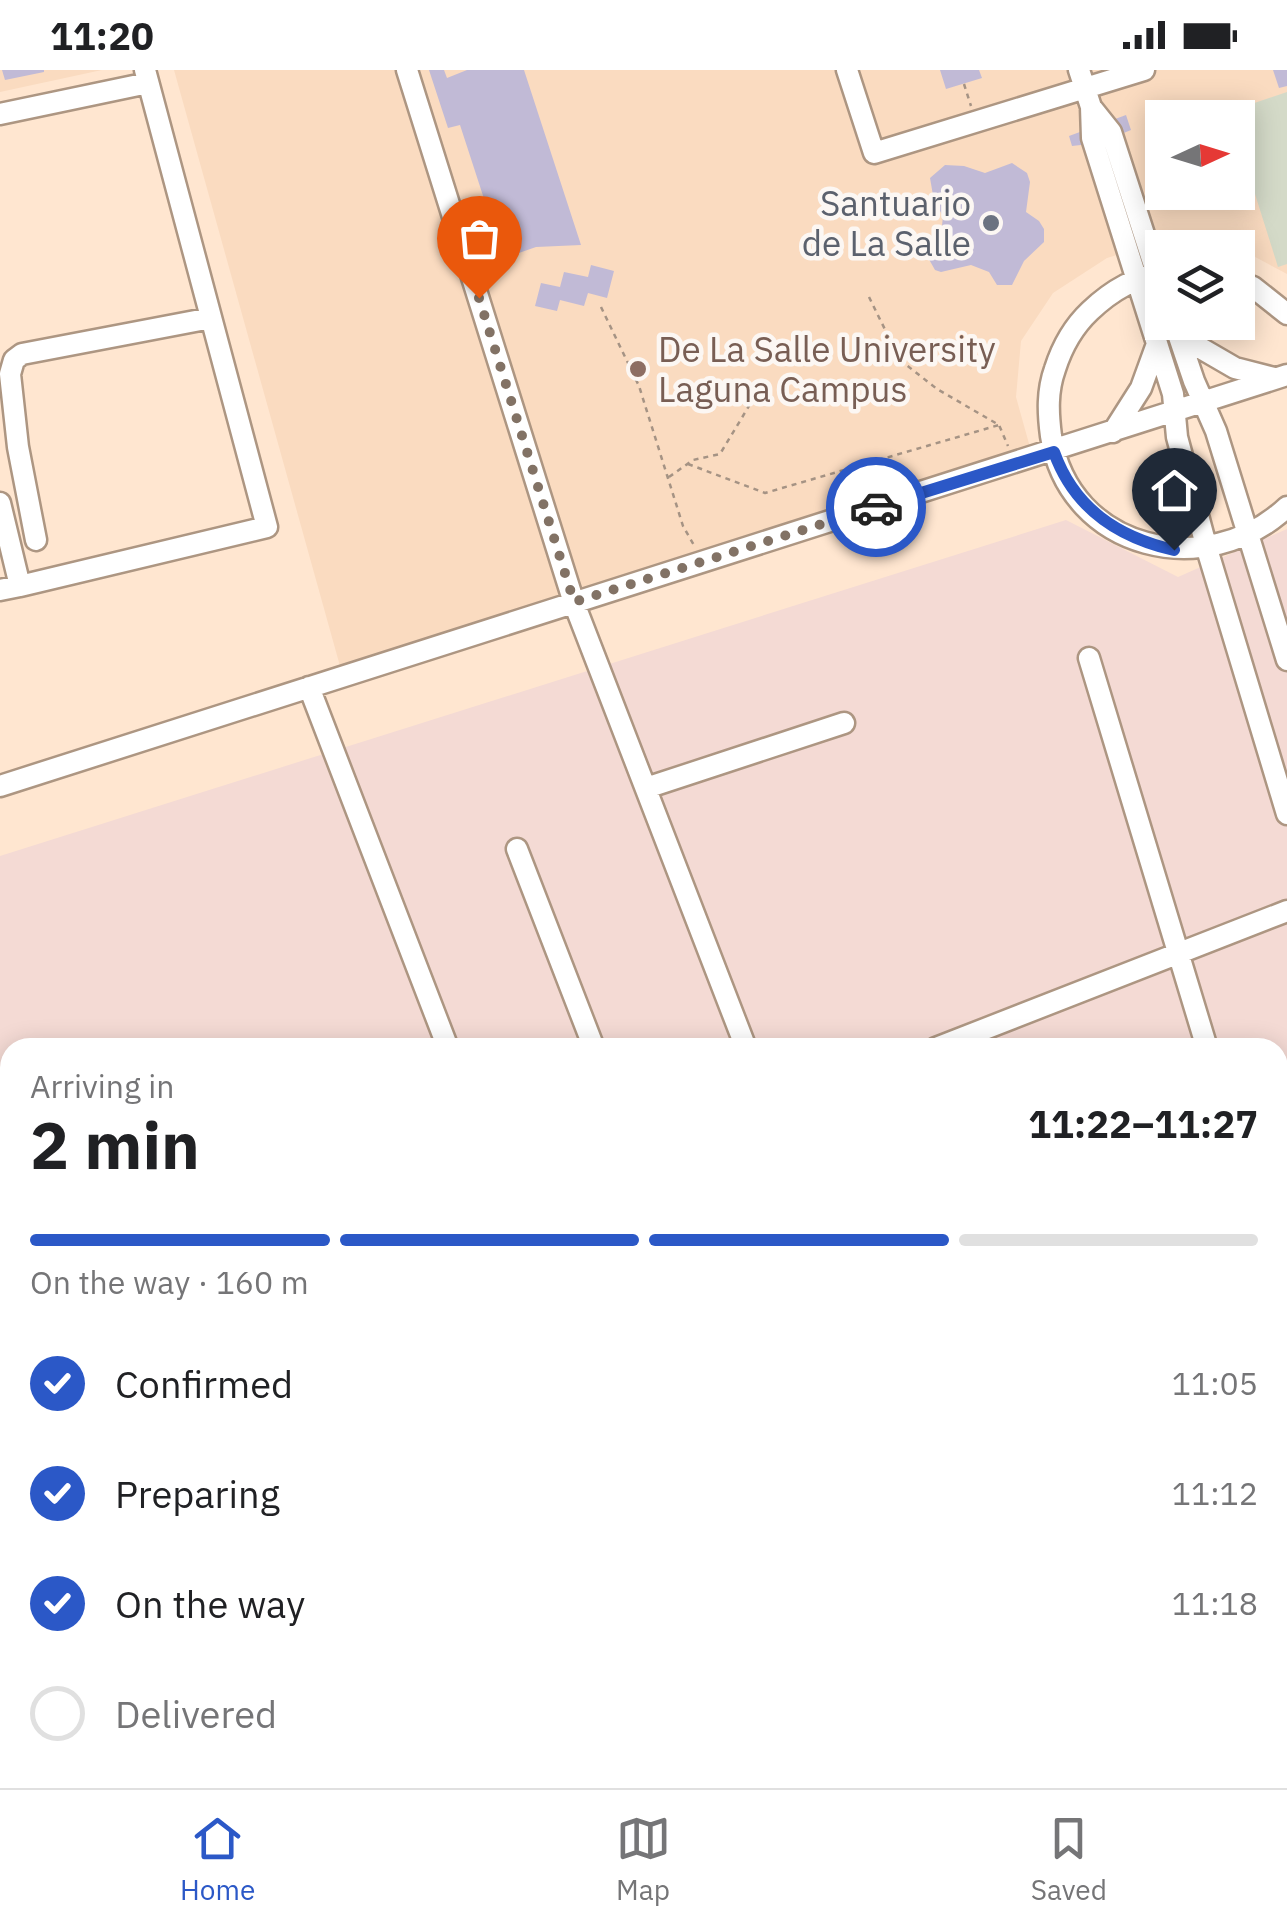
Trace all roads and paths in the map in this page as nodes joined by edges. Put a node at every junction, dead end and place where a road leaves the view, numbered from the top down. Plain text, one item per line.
1 (407, 70) edge
2 (847, 70) edge
3 (1144, 70) edge
4 (147, 76) edge
5 (964, 84) dead end
6 (1085, 88) edge
7 (0, 114) edge
8 (975, 122) junction
9 (1145, 253) edge
10 (1145, 282) edge
11 (1255, 289) edge
12 (868, 297) dead end
13 (601, 307) dead end
14 (1287, 314) edge
15 (211, 318) junction
16 (1157, 340) edge
17 (1180, 340) edge
18 (1193, 340) edge
19 (1157, 344) junction
20 (1281, 377) edge
21 (752, 400) dead end
22 (1203, 403) junction
23 (1174, 412) junction
24 (999, 425) junction
25 (1113, 432) junction
26 (1054, 452) junction
27 (1016, 463) junction
28 (688, 464) junction
29 (668, 478) junction
30 (0, 504) edge
31 (1287, 507) edge
32 (1248, 536) junction
33 (36, 540) dead end
34 (1207, 549) junction
35 (703, 561) junction
36 (10, 588) edge
37 (574, 602) junction
38 (1089, 658) dead end
39 (1287, 660) edge
40 (309, 688) junction
41 (844, 724) dead end
42 (0, 786) edge
43 (646, 788) junction
44 (1287, 814) edge
45 (517, 849) dead end
46 (1287, 912) edge
47 (1178, 954) junction
48 (442, 1038) edge
49 (590, 1038) edge
50 (742, 1038) edge
51 (962, 1038) edge
52 (1204, 1038) edge

1 - 37 street
2 - 8 street
3 - 6 street
4 - 7 street
4 - 15 street
5 - 8 path
6 - 8 street
6 - 9 street
10 - 26 street
11 - 14 street
12 - 24 path
13 - 29 path
15 - 33 street
15 - 36 street
16 - 19 street
17 - 22 street
18 - 20 street
19 - 23 street
19 - 25 street
20 - 22 street
21 - 28 path
22 - 23 street
22 - 32 street
23 - 25 street
23 - 34 street
24 - 27 path
24 - 28 path
25 - 26 street
26 - 27 street
26 - 34 street
27 - 35 street
28 - 29 path
29 - 35 path
30 - 36 street
31 - 32 street
32 - 34 street
32 - 39 street
34 - 44 street
35 - 37 street
37 - 40 street
37 - 43 street
38 - 47 street
40 - 42 street
40 - 48 street
41 - 43 street
43 - 50 street
45 - 49 street
46 - 47 street
47 - 51 street
47 - 52 street

